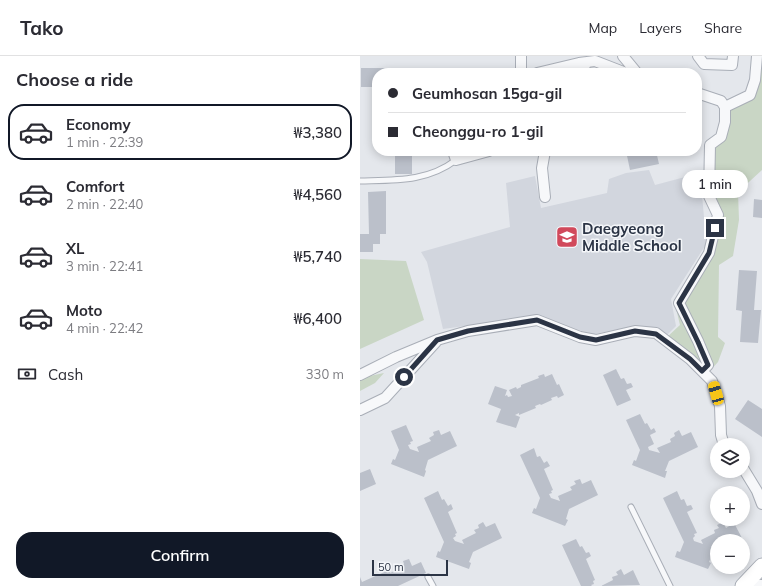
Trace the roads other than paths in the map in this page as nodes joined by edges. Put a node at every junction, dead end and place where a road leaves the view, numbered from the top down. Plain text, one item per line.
1 (521, 56) edge
2 (623, 56) edge
3 (698, 56) edge
4 (733, 56) edge
5 (757, 56) edge
6 (587, 62) junction
7 (521, 68) edge
8 (560, 68) edge
9 (583, 68) edge
10 (614, 68) edge
11 (633, 68) edge
12 (702, 95) edge
13 (725, 107) junction
14 (454, 156) edge
15 (544, 156) edge
16 (360, 181) edge
17 (545, 196) dead end
18 (437, 340) junction
19 (702, 371) junction
20 (360, 376) edge
21 (360, 410) edge
22 (722, 438) edge
23 (749, 478) edge
24 (762, 504) edge
25 (631, 507) dead end
26 (762, 566) edge
27 (428, 577) dead end
28 (744, 585) edge
29 (762, 585) edge
30 (432, 586) edge
31 (670, 586) edge

1 - 7 street
2 - 11 street
3 - 4 street
5 - 13 street
6 - 8 street
6 - 9 street
6 - 10 street
12 - 13 street
13 - 19 street
14 - 16 lane
15 - 17 street
18 - 19 street
18 - 20 street
18 - 21 street
19 - 22 street
23 - 24 street
25 - 31 lane
26 - 28 main road
27 - 30 lane
28 - 29 street

